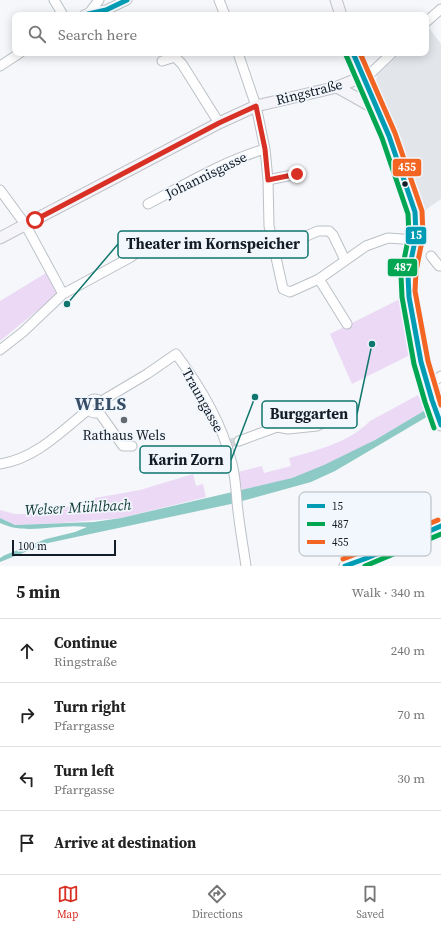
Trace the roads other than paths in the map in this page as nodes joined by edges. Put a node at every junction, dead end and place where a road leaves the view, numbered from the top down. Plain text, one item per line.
1 (54, 0) edge
2 (99, 0) edge
3 (127, 0) edge
4 (230, 0) edge
5 (336, 0) edge
6 (220, 2) edge
7 (441, 9) edge
8 (61, 12) edge
9 (89, 12) edge
10 (96, 12) edge
11 (224, 12) edge
12 (340, 12) edge
13 (429, 19) edge
14 (15, 56) edge
15 (239, 56) edge
16 (354, 56) edge
17 (389, 56) edge
18 (162, 61) dead end
19 (0, 66) edge
20 (362, 77) junction
21 (337, 87) junction
22 (256, 106) junction
23 (378, 110) junction
24 (219, 123) junction
25 (265, 149) junction
26 (297, 174) dead end
27 (268, 180) junction
28 (0, 190) edge
29 (148, 204) dead end
30 (25, 224) junction
31 (0, 238) edge
32 (416, 240) junction
33 (141, 250) dead end
34 (274, 250) junction
35 (431, 256) dead end
36 (345, 260) junction
37 (441, 266) edge
38 (319, 279) junction
39 (63, 294) junction
40 (347, 324) dead end
41 (0, 350) edge
42 (441, 376) edge
43 (426, 385) junction
44 (100, 402) junction
45 (436, 404) edge
46 (89, 409) junction
47 (348, 409) dead end
48 (98, 411) junction
49 (441, 425) edge
50 (232, 443) junction
51 (132, 446) dead end
52 (0, 464) edge
53 (441, 526) edge
54 (431, 530) edge
55 (372, 556) edge
56 (246, 566) edge
57 (345, 566) edge

1 - 8 street
2 - 9 street
3 - 10 street
4 - 6 street
5 - 12 main road
6 - 11 street
7 - 13 street
14 - 19 street
15 - 22 street
16 - 20 main road
17 - 20 street
18 - 24 street
20 - 21 main road, Ringstraße
20 - 23 main road
21 - 22 main road, Ringstraße
21 - 23 main road
22 - 24 main road, Ringstraße
22 - 25 street
23 - 32 main road
24 - 30 main road, Ringstraße
25 - 27 street
25 - 29 street, Johannisgasse
26 - 27 street
27 - 34 street
28 - 30 street
30 - 31 main road, Ringstraße
30 - 39 street
32 - 36 street
32 - 43 main road
33 - 39 street
34 - 36 street
34 - 38 street
35 - 37 street
36 - 38 street
38 - 40 street
39 - 41 street
42 - 43 street
43 - 45 main road
44 - 46 street
44 - 48 street
44 - 50 street, Traungasse
45 - 49 main road
46 - 48 street
46 - 52 street
47 - 50 street
48 - 51 street
50 - 56 street, Traungasse
53 - 54 main road
55 - 57 main road

